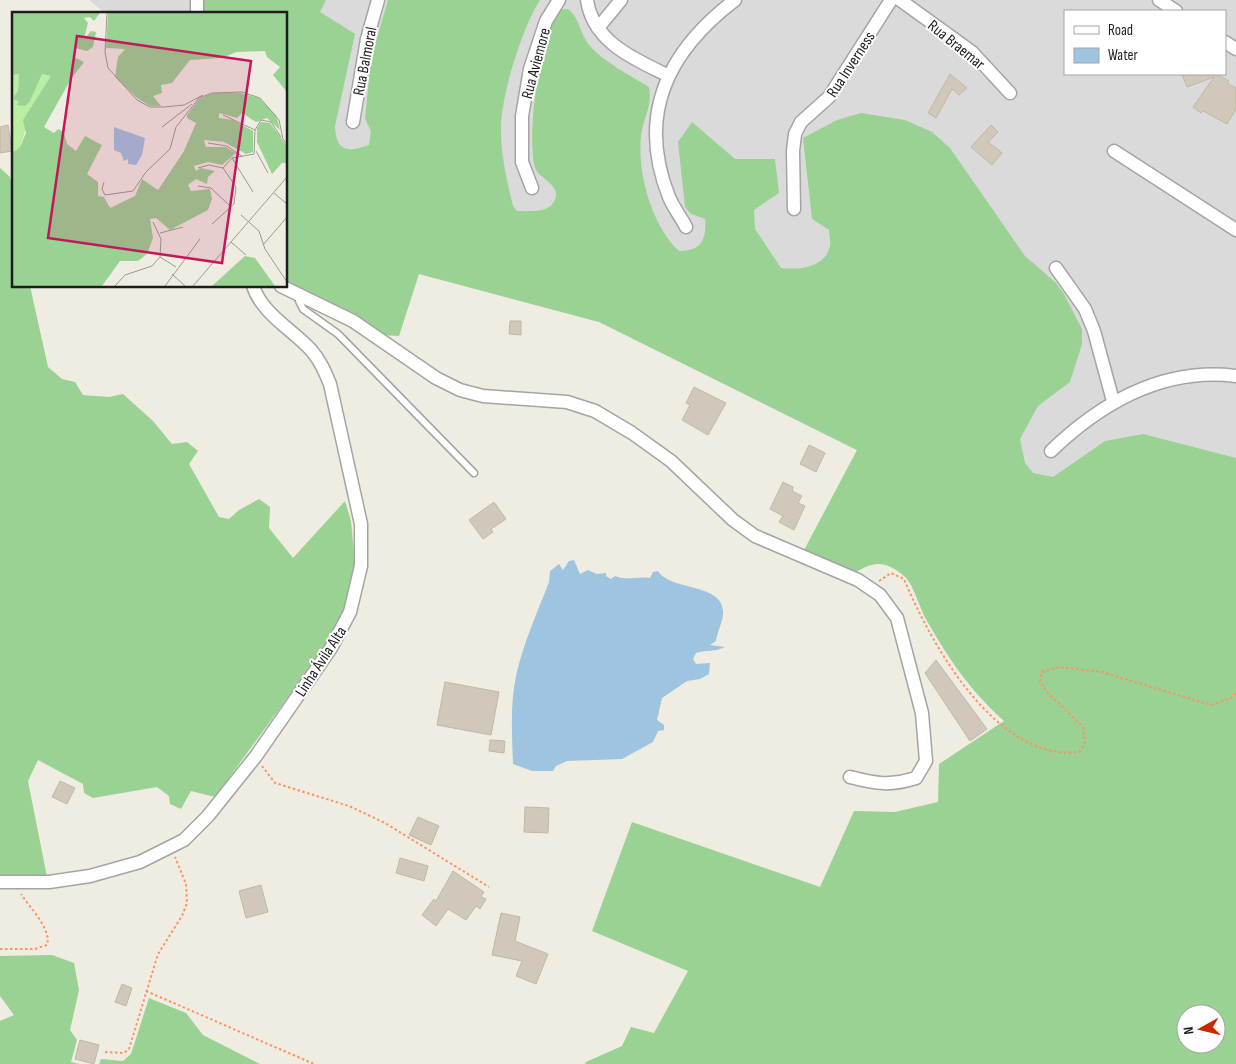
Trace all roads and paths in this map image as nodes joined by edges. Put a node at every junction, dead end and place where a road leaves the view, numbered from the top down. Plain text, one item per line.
1 (378, 0) edge
2 (559, 0) edge
3 (587, 0) edge
4 (621, 0) edge
5 (735, 0) edge
6 (891, 0) edge
7 (900, 0) edge
8 (1159, 0) edge
9 (1174, 10) edge
10 (598, 28) junction
11 (667, 75) junction
12 (1010, 93) dead end
13 (352, 122) dead end
14 (1114, 151) dead end
15 (532, 188) dead end
16 (794, 209) dead end
17 (686, 227) dead end
18 (1236, 230) edge
19 (1056, 268) dead end
20 (254, 288) edge
21 (285, 288) edge
22 (301, 297) junction
23 (1236, 376) edge
24 (1113, 401) junction
25 (1051, 451) dead end
26 (474, 473) dead end
27 (868, 587) junction
28 (1236, 693) edge
29 (256, 756) junction
30 (850, 777) dead end
31 (170, 847) junction
32 (6, 882) edge
33 (488, 887) dead end
34 (0, 949) edge
35 (146, 991) junction
36 (105, 1052) dead end
37 (314, 1064) edge

1 - 13 street, Rua Balmoral
2 - 15 street, Rua Aviemore
3 - 10 street
4 - 10 street
5 - 11 street
6 - 16 street, Rua Inverness
7 - 12 street, Rua Braemar
8 - 9 street
10 - 11 street
11 - 17 street
14 - 18 street
19 - 24 street
20 - 29 street, Linha Ávila Alta
21 - 22 street
22 - 26 lane
22 - 27 street
23 - 24 street
24 - 25 street
27 - 28 path
27 - 30 street
29 - 31 street, Linha Ávila Alta
29 - 33 path
31 - 32 street, Linha Ávila Alta
31 - 35 path
32 - 34 path
35 - 36 path
35 - 37 path

